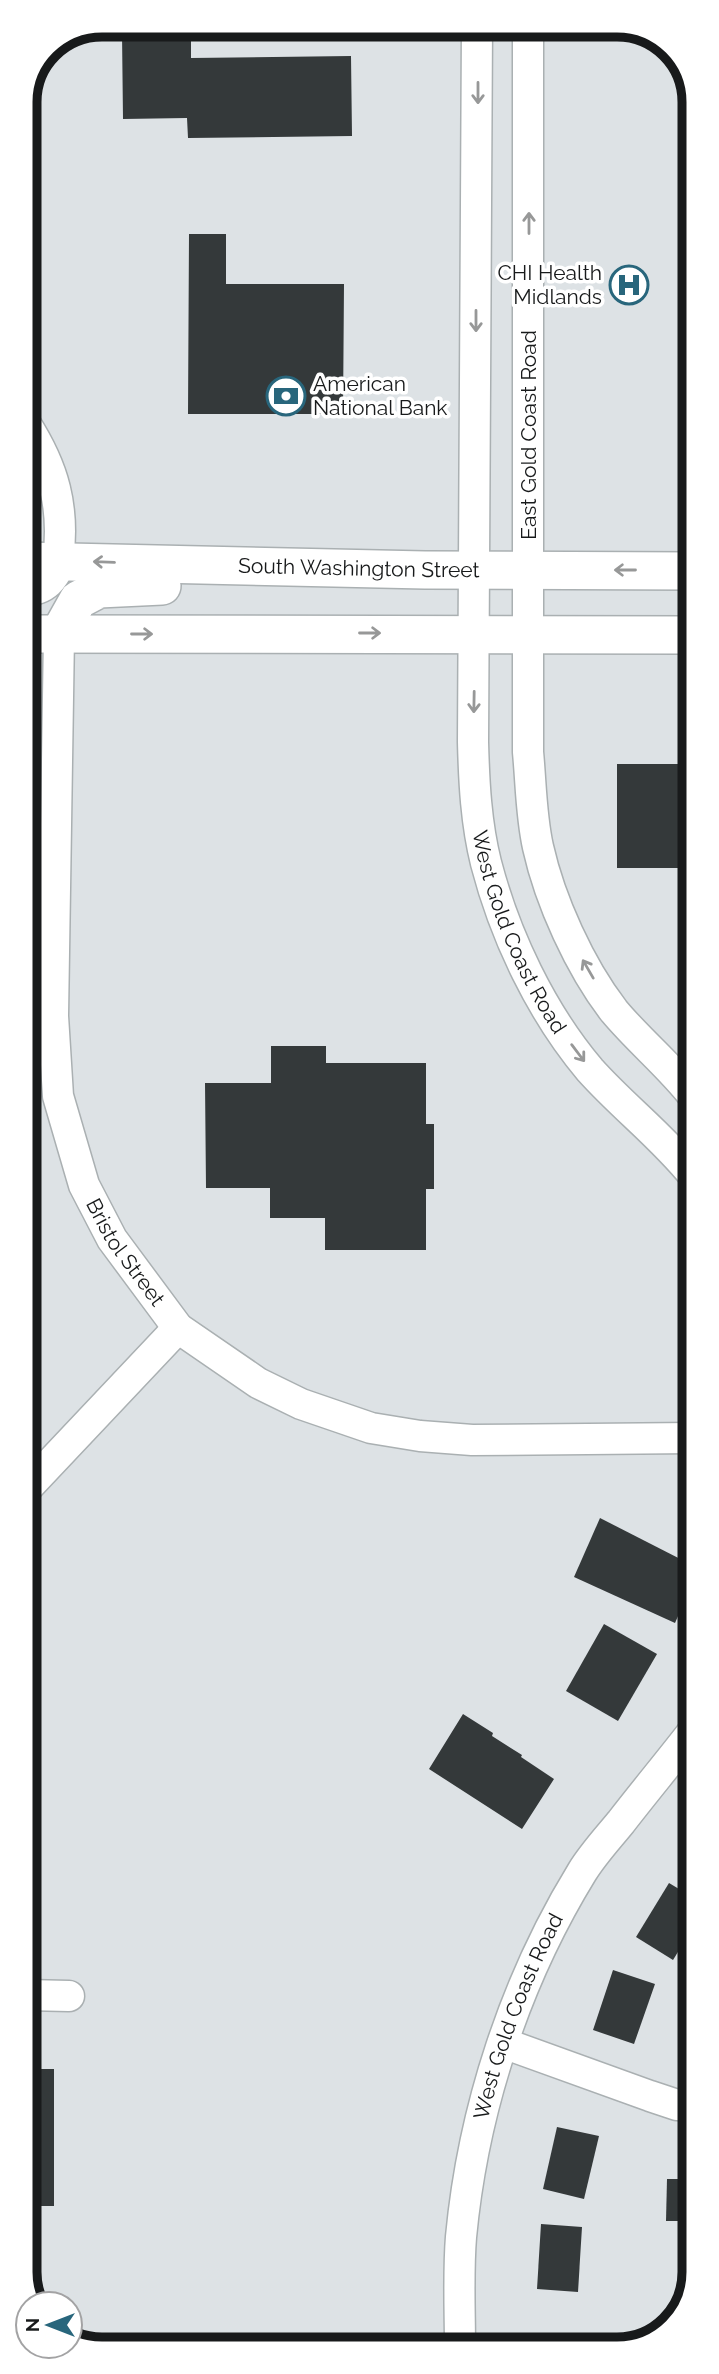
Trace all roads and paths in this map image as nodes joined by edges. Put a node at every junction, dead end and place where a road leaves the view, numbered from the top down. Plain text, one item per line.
1 (477, 37) edge
2 (528, 37) edge
3 (37, 444) edge
4 (42, 561) edge
5 (330, 568) junction
6 (474, 570) junction
7 (528, 570) junction
8 (682, 571) edge
9 (37, 584) edge
10 (475, 633) junction
11 (42, 634) edge
12 (527, 634) junction
13 (682, 635) edge
14 (682, 1084) edge
15 (682, 1161) edge
16 (178, 1328) junction
17 (682, 1438) edge
18 (37, 1477) edge
19 (682, 1745) edge
20 (37, 1996) edge
21 (69, 1996) dead end
22 (503, 2043) junction
23 (682, 2105) edge
24 (460, 2337) edge

1 -> 6 street
7 -> 2 street, East Gold Coast Road
3 - 4 street
5 -> 4 main road, South Washington Street
4 - 9 main road
5 - 6 main road, South Washington Street
5 - 11 main road
6 - 7 main road, South Washington Street
6 - 10 street
8 -> 7 main road, South Washington Street
7 - 12 street, East Gold Coast Road
11 -> 10 main road
10 - 12 main road
10 -> 15 street, West Gold Coast Road
11 - 16 street, Bristol Street
12 - 13 main road
14 -> 12 street, West Gold Coast Road
16 - 17 street, Bristol Street
16 - 18 street
19 - 22 street, West Gold Coast Road
20 - 21 street
22 - 23 street
22 - 24 street, West Gold Coast Road

